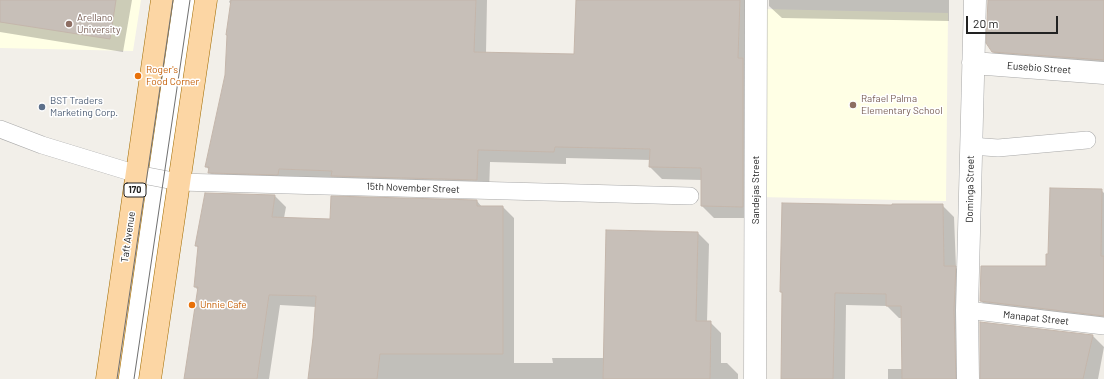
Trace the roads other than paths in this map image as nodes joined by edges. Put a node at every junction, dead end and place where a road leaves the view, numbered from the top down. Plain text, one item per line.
1 (162, 0) edge
2 (206, 0) edge
3 (756, 0) edge
4 (975, 0) edge
5 (973, 63) junction
6 (1104, 73) edge
7 (0, 129) edge
8 (1087, 140) dead end
9 (971, 146) junction
10 (137, 174) junction
11 (179, 182) junction
12 (690, 196) dead end
13 (967, 310) junction
14 (1104, 326) edge
15 (107, 379) edge
16 (150, 379) edge
17 (755, 379) edge
18 (968, 379) edge

1 - 10 main road, Taft Avenue / 170
2 - 11 main road
3 - 17 street, Sandejas Street
4 - 5 street, Dominga Street
5 - 6 street, Eusebio Street
5 - 9 street, Dominga Street
7 - 10 lane, 15th November Street
8 - 9 lane
9 - 13 street, Dominga Street
10 - 11 lane, 15th November Street
10 - 15 main road, Taft Avenue / 170
11 - 12 lane, 15th November Street
11 - 16 main road
13 - 14 lane, Manapat Street
13 - 18 street, Dominga Street

